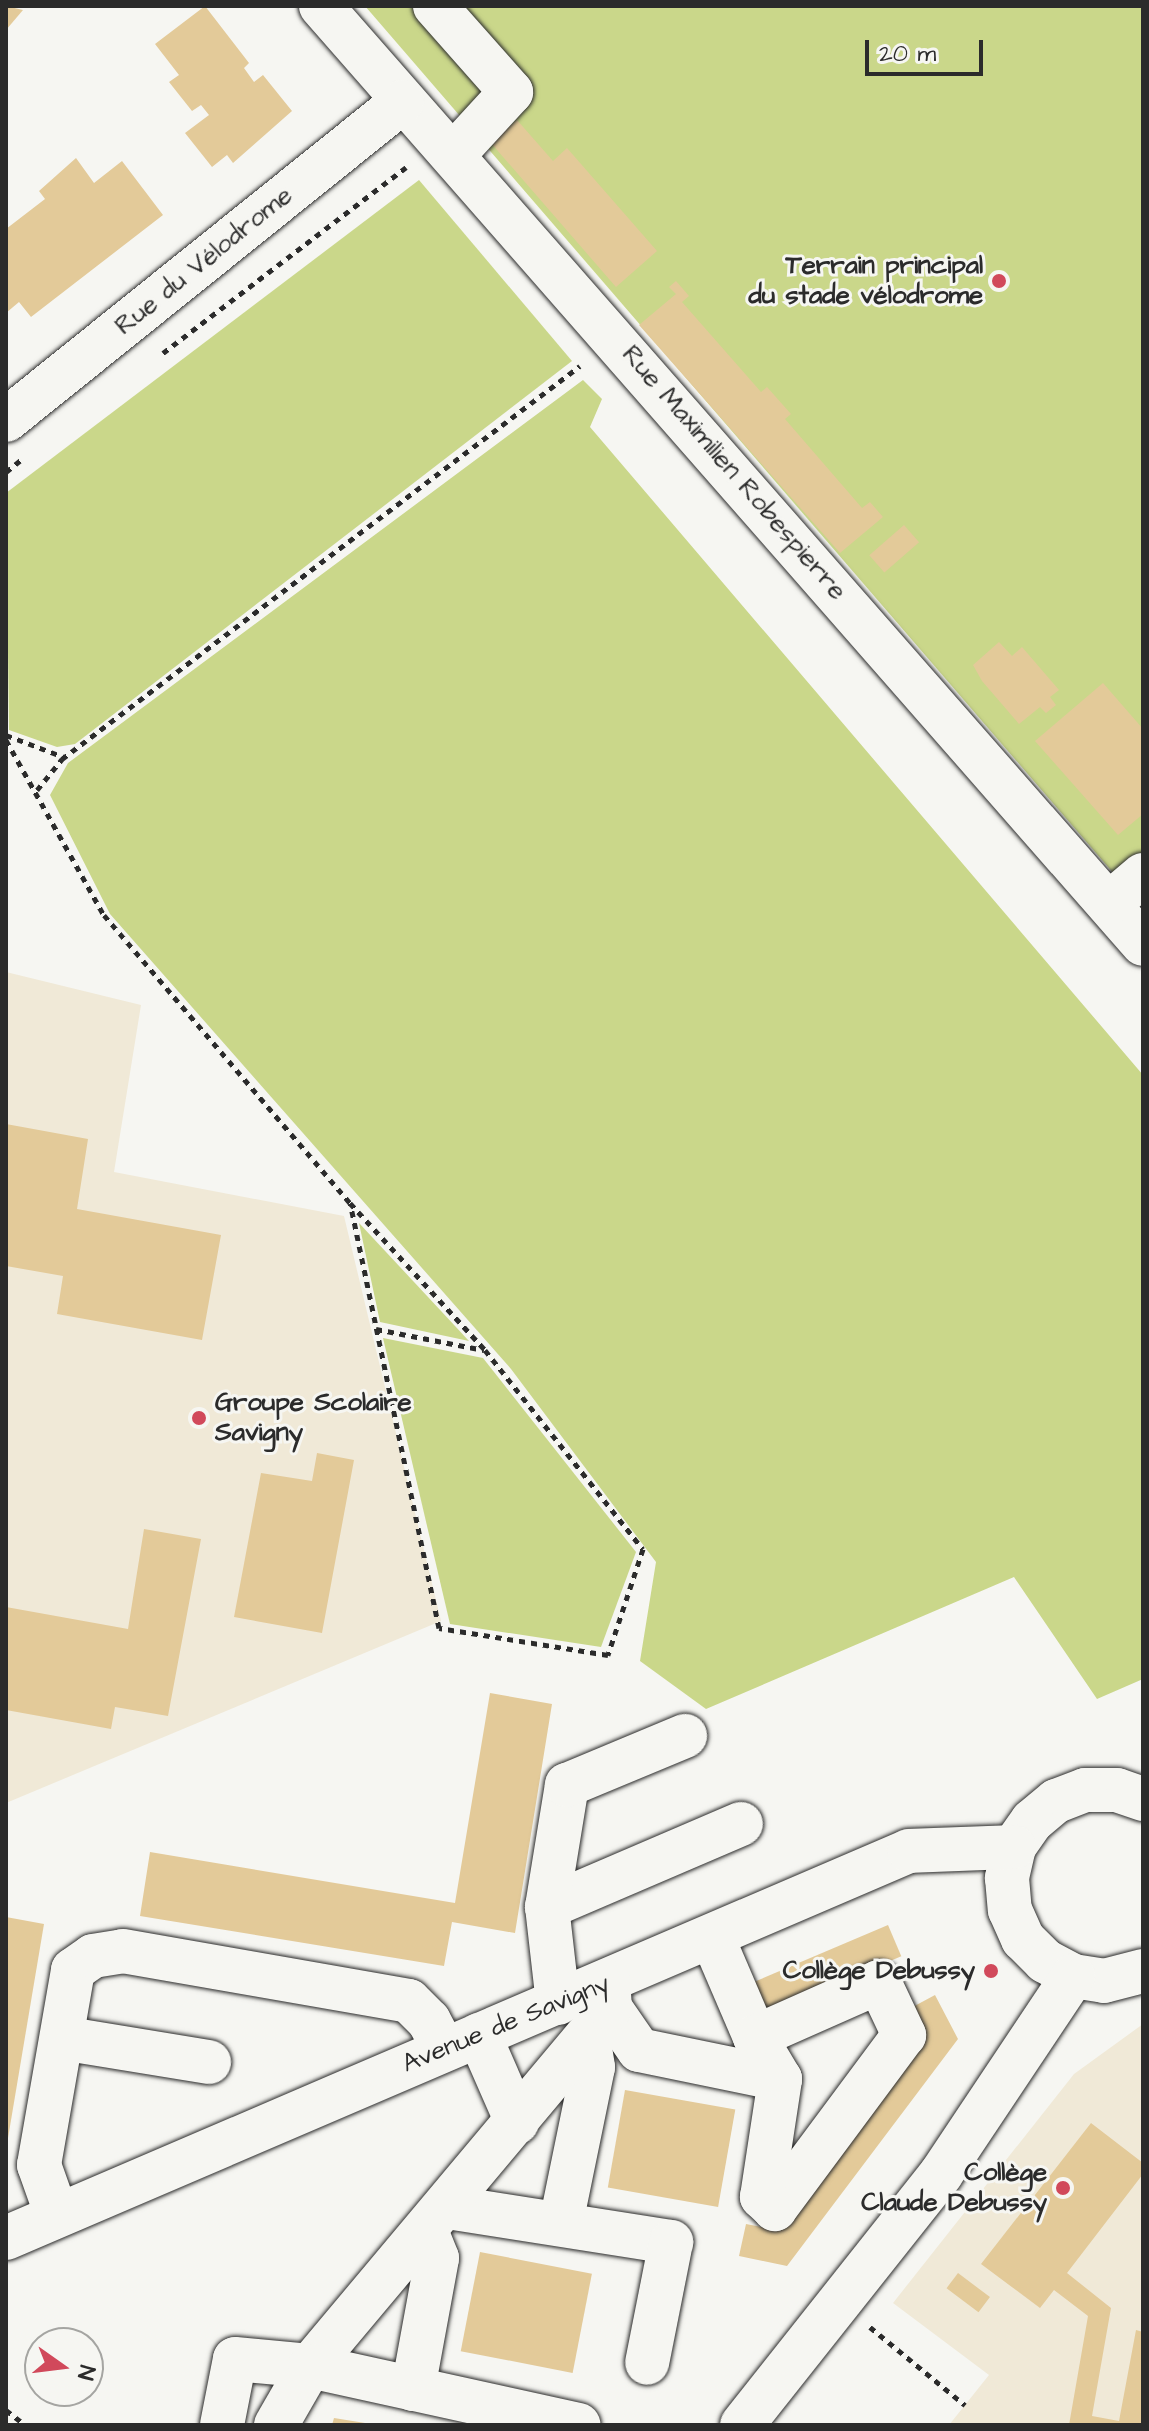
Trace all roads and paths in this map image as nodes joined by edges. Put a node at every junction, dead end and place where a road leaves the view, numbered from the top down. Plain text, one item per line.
1 (321, 6) edge
2 (435, 6) edge
3 (402, 102) junction
4 (446, 149) junction
5 (616, 338) junction
6 (155, 359) dead end
7 (18, 436) edge
8 (6, 472) edge
9 (6, 738) edge
10 (65, 757) junction
11 (37, 790) junction
12 (1127, 889) edge
13 (1143, 944) edge
14 (350, 1203) junction
15 (376, 1329) junction
16 (485, 1350) junction
17 (685, 1736) dead end
18 (1143, 1799) edge
19 (741, 1824) dead end
20 (1014, 1847) junction
21 (547, 1907) junction
22 (713, 1939) junction
23 (1143, 1971) edge
24 (1073, 1976) junction
25 (558, 2003) junction
26 (602, 2008) junction
27 (755, 2037) junction
28 (62, 2038) junction
29 (461, 2042) junction
30 (209, 2062) dead end
31 (780, 2079) junction
32 (517, 2122) junction
33 (56, 2213) junction
34 (437, 2219) junction
35 (561, 2223) junction
36 (6, 2238) edge
37 (842, 2305) junction
38 (647, 2363) dead end
39 (310, 2366) junction
40 (413, 2389) junction
41 (965, 2405) dead end
42 (6, 2410) edge
43 (25, 2425) edge
44 (222, 2425) edge
45 (276, 2425) edge
46 (579, 2425) edge
47 (742, 2425) edge

1 - 3 street, Rue Maximilien Robespierre
2 - 4 street
3 - 4 street, Rue Maximilien Robespierre
3 - 7 street, Rue du Vélodrome
4 - 5 street, Rue Maximilien Robespierre
4 - 6 path
5 - 10 path
5 - 12 street, Rue Maximilien Robespierre
7 - 8 path
9 - 10 path
9 - 11 path
10 - 11 path
11 - 14 path
12 - 13 street, Rue Maximilien Robespierre
14 - 15 path
14 - 16 path
15 - 16 path
15 - 16 path
17 - 21 street
18 - 20 street
19 - 21 street
20 - 22 street, Avenue de Savigny
20 - 24 street
21 - 25 street
22 - 26 street, Avenue de Savigny
22 - 27 street
23 - 24 street
24 - 37 street
25 - 26 street, Avenue de Savigny
25 - 29 street, Avenue de Savigny
26 - 31 street
26 - 32 street
26 - 35 street
27 - 31 street
27 - 31 street
28 - 29 street
28 - 30 street
28 - 33 street
29 - 32 street
29 - 33 street, Avenue de Savigny
32 - 34 street
33 - 36 street, Avenue de Savigny
34 - 35 street
34 - 39 street
34 - 40 street
35 - 38 street
37 - 41 path
37 - 47 street
39 - 40 street
39 - 44 street
39 - 45 street
40 - 46 street
42 - 43 path

